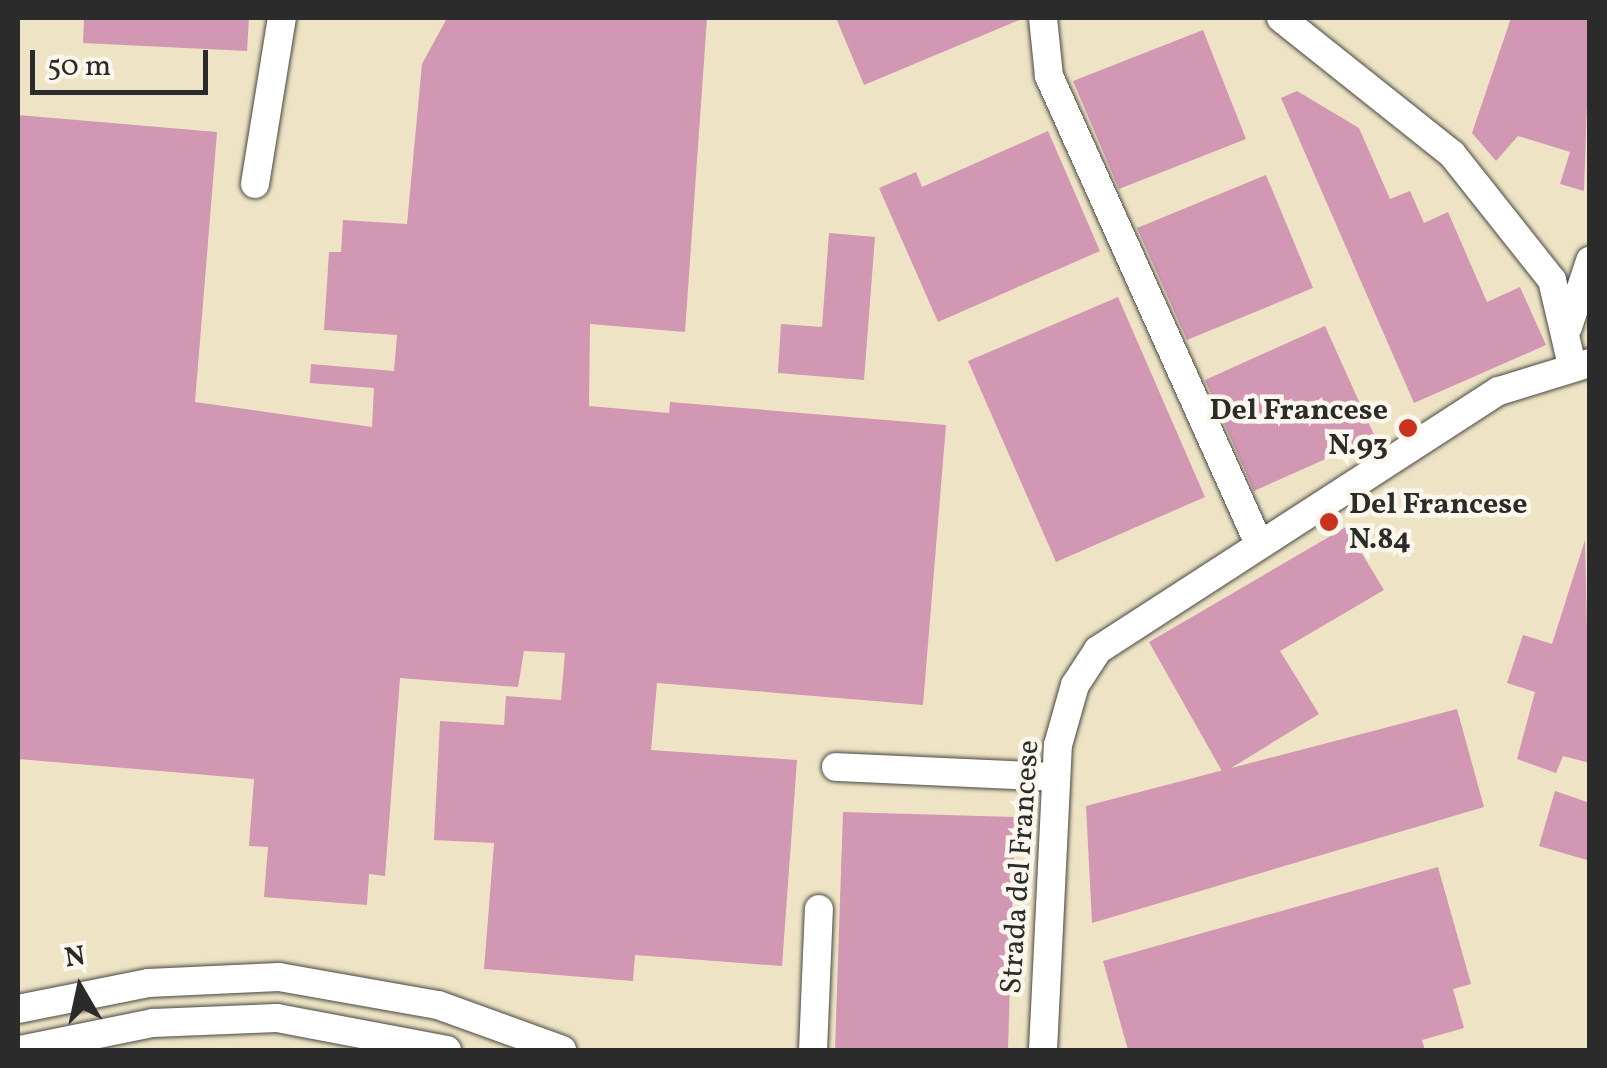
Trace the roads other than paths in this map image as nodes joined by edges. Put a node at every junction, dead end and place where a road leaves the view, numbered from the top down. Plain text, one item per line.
1 (282, 18) edge
2 (1043, 18) edge
3 (1281, 18) edge
4 (256, 184) dead end
5 (1590, 261) edge
6 (1568, 327) junction
7 (1580, 364) edge
8 (1259, 544) junction
9 (836, 767) dead end
10 (1056, 777) junction
11 (819, 909) dead end
12 (200, 979) junction
13 (414, 1000) junction
14 (18, 1009) edge
15 (203, 1020) junction
16 (405, 1039) junction
17 (20, 1050) edge
18 (447, 1050) edge
19 (562, 1050) edge
20 (813, 1050) edge
21 (1042, 1050) edge

1 - 4 street
2 - 8 street
3 - 6 street, Strada del Francese
5 - 6 street, Strada del Francese
6 - 7 street, Strada del Francese
7 - 8 street, Strada del Francese
8 - 10 street, Strada del Francese
9 - 10 street
10 - 21 street, Strada del Francese
11 - 20 street
12 - 13 street
12 - 14 street
12 - 15 street
13 - 16 street
13 - 19 street
15 - 16 street
15 - 17 street
16 - 18 street

